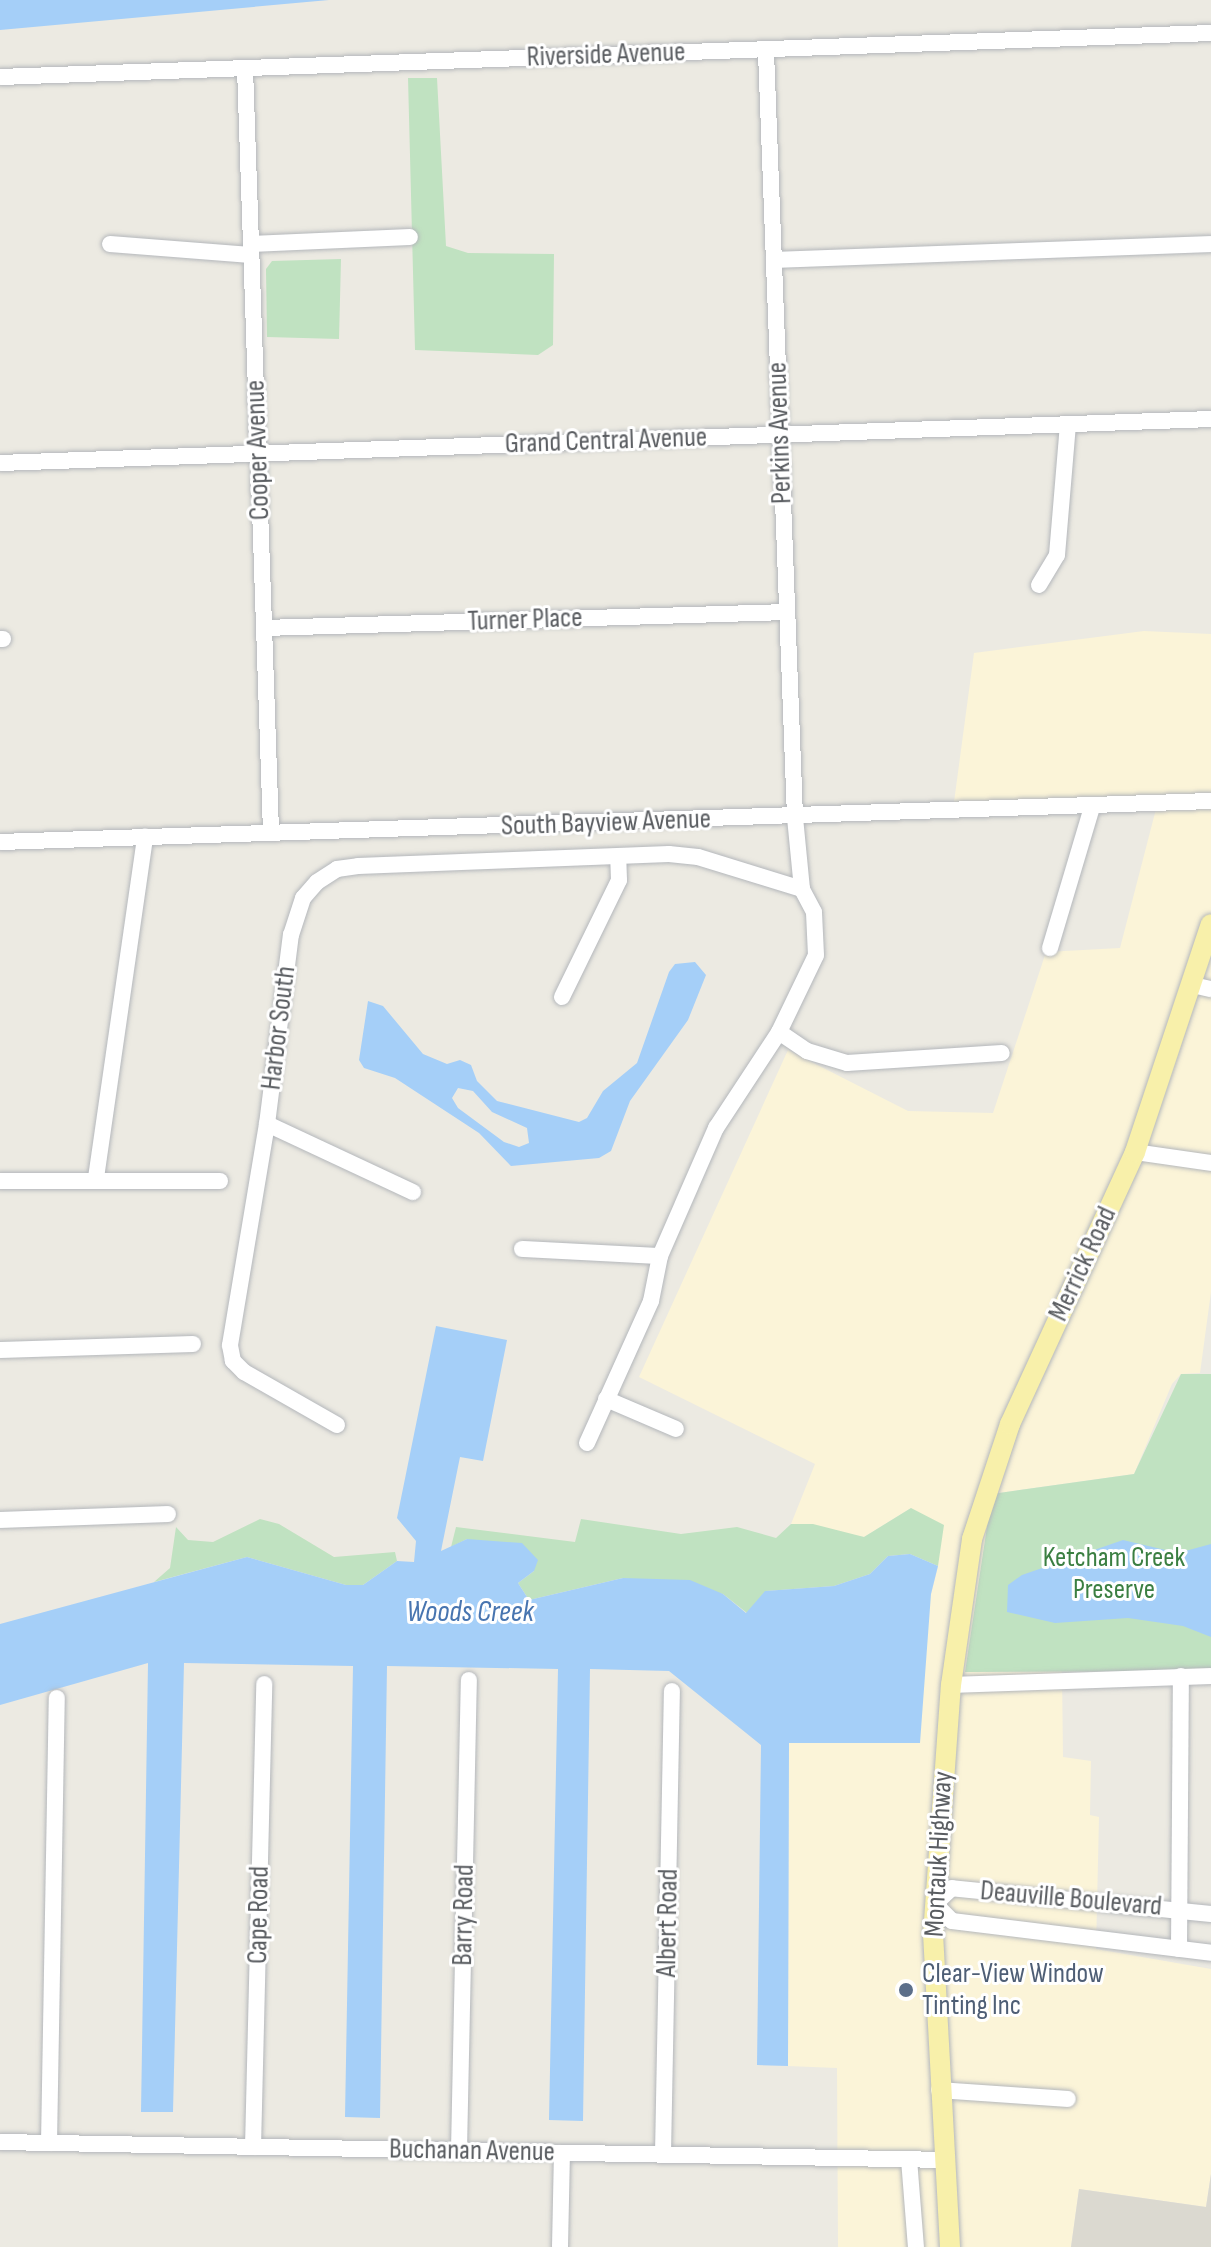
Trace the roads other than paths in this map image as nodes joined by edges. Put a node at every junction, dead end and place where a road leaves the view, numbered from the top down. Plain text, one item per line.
1 (1211, 33) edge
2 (766, 50) junction
3 (245, 68) junction
4 (0, 77) edge
5 (410, 237) dead end
6 (110, 244) dead end
7 (1211, 244) edge
8 (251, 249) junction
9 (774, 260) junction
10 (1211, 419) edge
11 (1068, 425) junction
12 (780, 435) junction
13 (258, 455) junction
14 (0, 463) edge
15 (1039, 585) dead end
16 (787, 612) junction
17 (264, 628) junction
18 (1211, 801) edge
19 (1092, 807) junction
20 (795, 817) junction
21 (271, 833) junction
22 (145, 836) junction
23 (0, 842) edge
24 (618, 856) junction
25 (802, 889) junction
26 (1211, 924) edge
27 (1050, 948) dead end
28 (1202, 987) edge
29 (562, 997) dead end
30 (779, 1032) junction
31 (1002, 1053) dead end
32 (267, 1124) junction
33 (1135, 1152) junction
34 (1211, 1163) edge
35 (96, 1178) junction
36 (0, 1181) edge
37 (220, 1181) dead end
38 (413, 1192) dead end
39 (522, 1249) dead end
40 (660, 1256) junction
41 (193, 1344) dead end
42 (0, 1350) edge
43 (606, 1399) junction
44 (337, 1425) dead end
45 (676, 1429) dead end
46 (587, 1443) dead end
47 (168, 1514) dead end
48 (0, 1520) edge
49 (960, 1605) joint
50 (1181, 1676) junction
51 (1211, 1676) edge
52 (469, 1680) dead end
53 (264, 1684) dead end
54 (951, 1685) junction
55 (672, 1691) dead end
56 (57, 1698) dead end
57 (935, 1904) junction
58 (1180, 1909) junction
59 (1211, 1914) edge
60 (1179, 1949) junction
61 (1211, 1953) edge
62 (939, 2090) junction
63 (1068, 2099) dead end
64 (0, 2142) edge
65 (49, 2143) junction
66 (253, 2147) junction
67 (459, 2150) junction
68 (562, 2153) junction
69 (663, 2154) junction
70 (909, 2159) junction
71 (943, 2160) junction
72 (560, 2247) edge
73 (916, 2247) edge
74 (950, 2247) edge

1 - 2 street, Riverside Avenue
2 - 3 street, Riverside Avenue
2 - 9 street, Perkins Avenue
3 - 4 street, Riverside Avenue
3 - 8 street, Cooper Avenue
5 - 8 street
6 - 8 street
7 - 9 street
8 - 13 street, Cooper Avenue
9 - 12 street, Perkins Avenue
10 - 11 street, Grand Central Avenue
11 - 12 street, Grand Central Avenue
11 - 15 street
12 - 13 street, Grand Central Avenue
12 - 16 street, Perkins Avenue
13 - 14 street, Grand Central Avenue
13 - 17 street, Cooper Avenue
16 - 17 street, Turner Place
16 - 20 street, Perkins Avenue
17 - 21 street, Cooper Avenue
18 - 19 street, South Bayview Avenue
19 - 20 street, South Bayview Avenue
19 - 27 street
20 - 21 street, South Bayview Avenue
20 - 25 street, Perkins Avenue
21 - 22 street, South Bayview Avenue
22 - 23 street, South Bayview Avenue
22 - 35 street
24 - 25 street, Harbor South
24 - 29 street
24 - 32 street, Harbor South
25 - 30 street, Perkins Avenue
26 - 28 main road, Merrick Road
28 - 33 main road, Merrick Road
30 - 31 street
30 - 40 street, Perkins Avenue
32 - 38 street
32 - 44 street, Harbor South
33 - 34 street
33 - 49 main road, Merrick Road
35 - 36 street
35 - 37 street
39 - 40 street
40 - 43 street, Perkins Avenue
41 - 42 street
43 - 45 street
43 - 46 street, Perkins Avenue
47 - 48 street
49 - 54 main road, Montauk Highway
50 - 51 street
50 - 54 street
50 - 58 street
52 - 67 street, Barry Road
53 - 66 street, Cape Road
54 - 57 main road, Montauk Highway
55 - 69 street, Albert Road
56 - 65 street
57 - 58 street, Deauville Boulevard
57 - 60 street, Deauville Boulevard
57 - 62 main road, Montauk Highway
58 - 59 street, Deauville Boulevard
58 - 60 street
60 - 61 street, Deauville Boulevard
62 - 63 street
62 - 71 main road, Montauk Highway
64 - 65 street, Buchanan Avenue
65 - 66 street, Buchanan Avenue
66 - 67 street, Buchanan Avenue
67 - 68 street, Buchanan Avenue
68 - 69 street, Buchanan Avenue
68 - 72 street
69 - 70 street, Buchanan Avenue
70 - 71 street, Buchanan Avenue
70 - 73 street
71 - 74 main road, Montauk Highway

